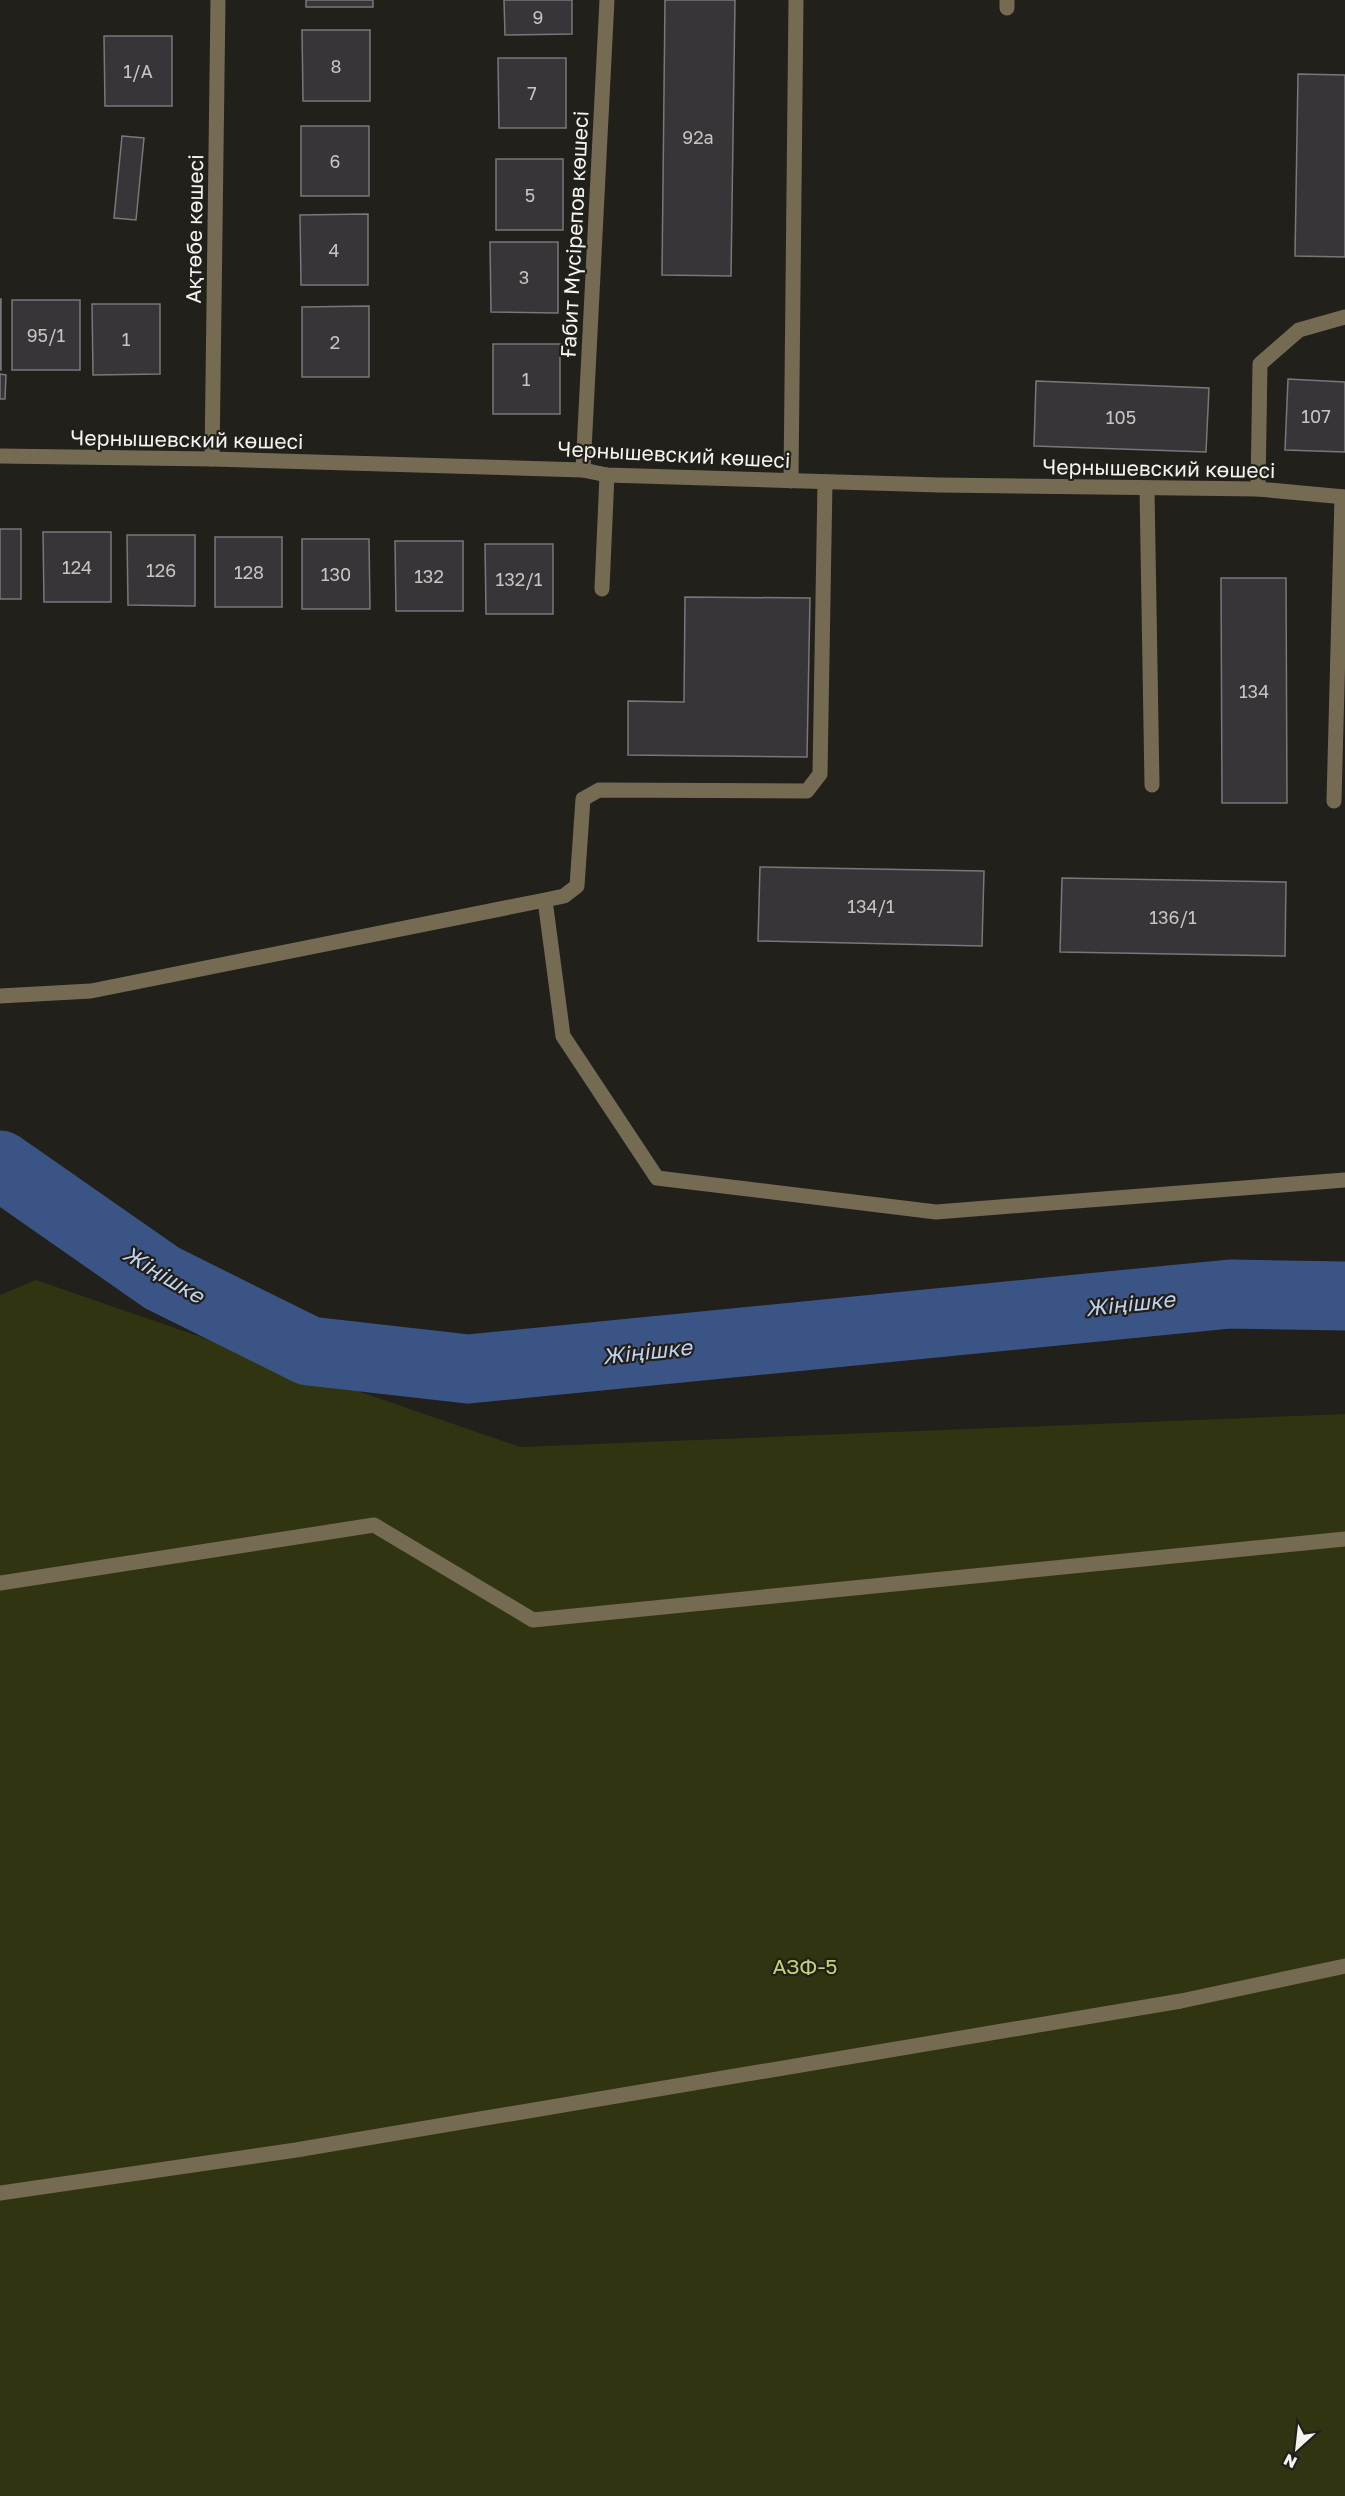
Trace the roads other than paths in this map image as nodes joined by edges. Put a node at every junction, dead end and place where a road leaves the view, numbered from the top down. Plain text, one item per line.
1 (218, 0) edge
2 (607, 0) edge
3 (796, 0) edge
4 (1345, 316) edge
5 (0, 456) edge
6 (212, 459) junction
7 (583, 471) junction
8 (607, 475) junction
9 (790, 481) junction
10 (825, 482) junction
11 (1147, 488) junction
12 (1258, 489) junction
13 (1344, 497) edge
14 (602, 589) dead end
15 (1152, 785) dead end
16 (1334, 801) dead end
17 (545, 900) junction
18 (0, 996) edge
19 (1345, 1180) edge
20 (1345, 1539) edge
21 (0, 1583) edge
22 (1345, 1966) edge
23 (0, 2193) edge

1 - 6 street, Ақтөбе көшесі
2 - 7 street, Ғабит Мүсірепов көшесі
3 - 9 street
4 - 12 street
5 - 6 street, Чернышевский көшесі
6 - 7 street, Чернышевский көшесі
7 - 8 street, Чернышевский көшесі
8 - 9 street, Чернышевский көшесі
8 - 14 street
9 - 10 street, Чернышевский көшесі
10 - 11 street, Чернышевский көшесі
10 - 17 street
11 - 12 street, Чернышевский көшесі
11 - 15 street
12 - 13 street, Чернышевский көшесі
13 - 16 street
17 - 18 street
17 - 19 street
20 - 21 street
22 - 23 street

